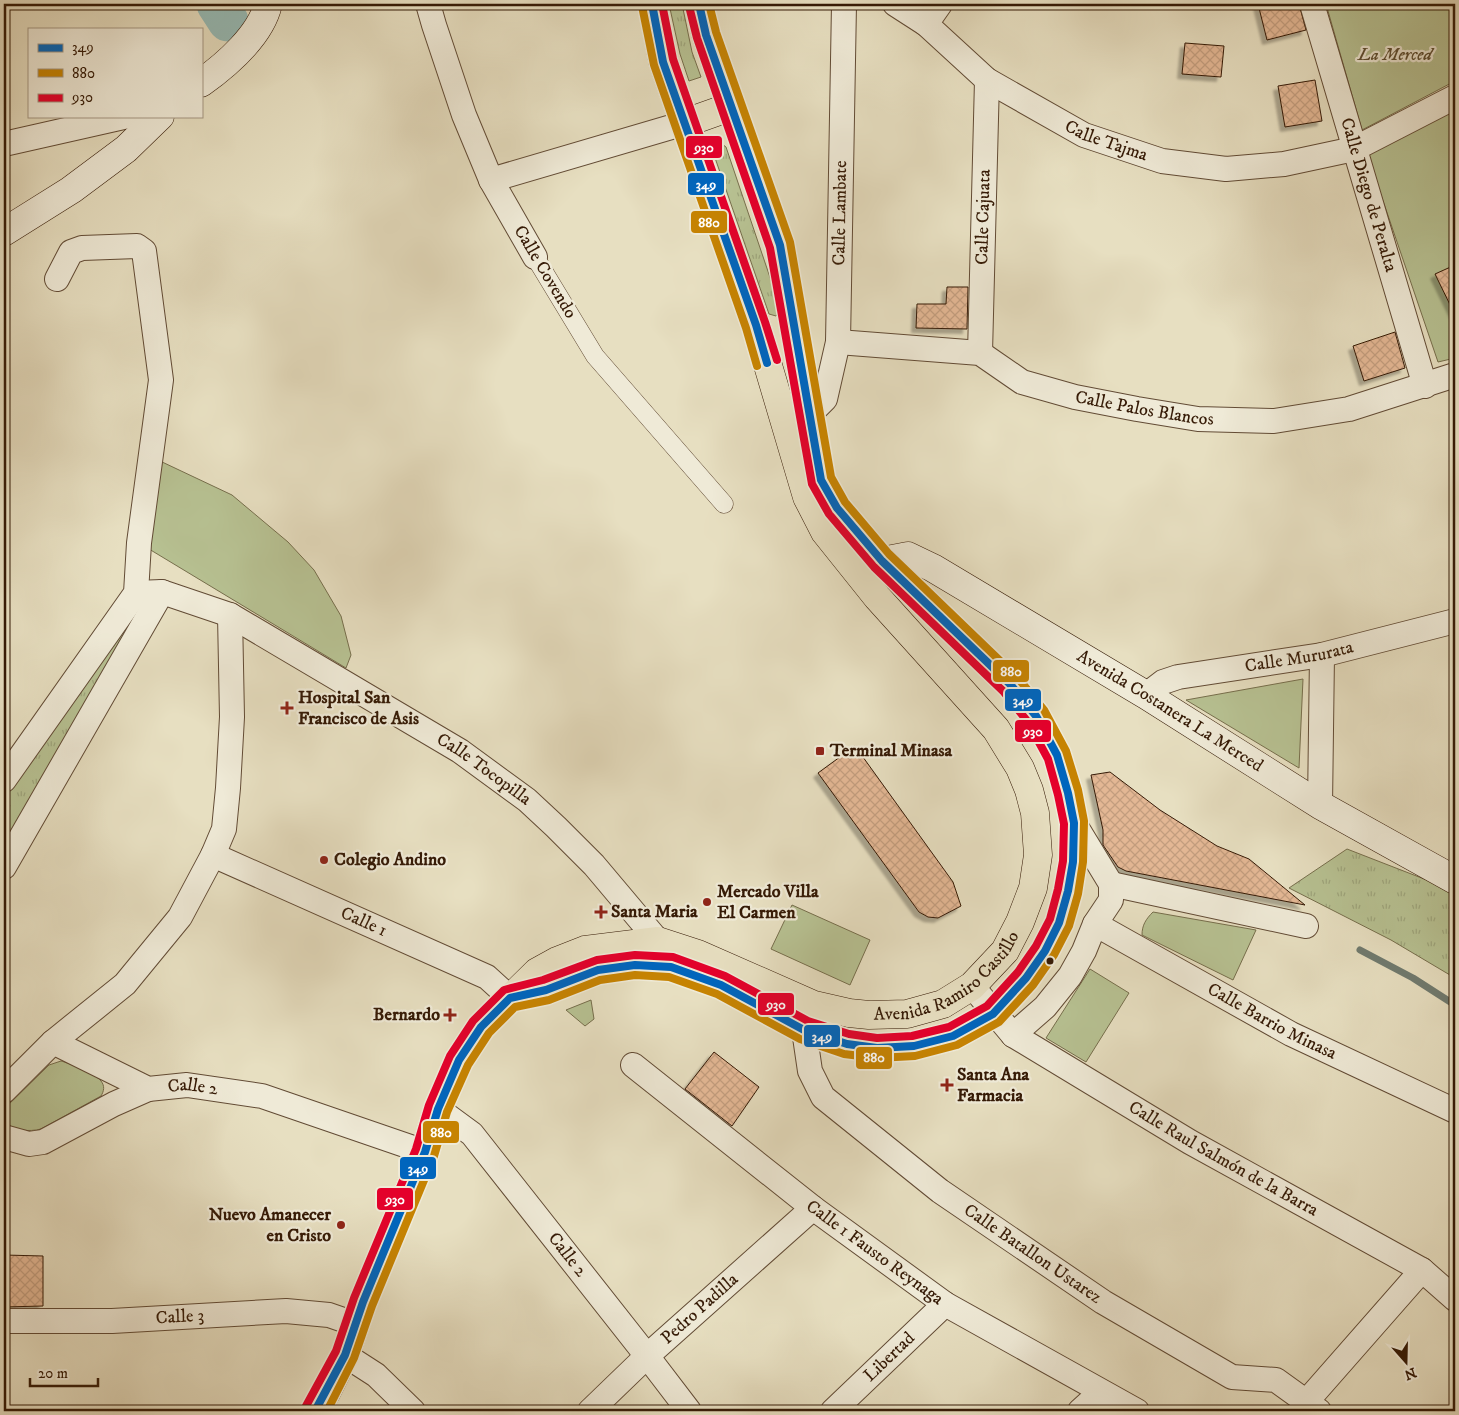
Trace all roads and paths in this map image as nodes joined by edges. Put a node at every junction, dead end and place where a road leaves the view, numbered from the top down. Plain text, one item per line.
1 (268, 4) edge
2 (428, 4) edge
3 (652, 4) edge
4 (699, 4) edge
5 (844, 4) edge
6 (894, 4) edge
7 (940, 4) edge
8 (1312, 4) edge
9 (926, 24) junction
10 (988, 80) junction
11 (202, 82) edge
12 (1455, 97) edge
13 (730, 107) junction
14 (119, 118) edge
15 (158, 118) edge
16 (685, 123) junction
17 (4, 144) edge
18 (1354, 149) junction
19 (491, 180) junction
20 (4, 232) edge
21 (535, 257) joint
22 (57, 278) dead end
23 (838, 342) junction
24 (980, 353) junction
25 (1455, 375) edge
26 (1425, 386) junction
27 (796, 418) junction
28 (724, 504) dead end
29 (882, 561) junction
30 (162, 592) junction
31 (136, 593) junction
32 (877, 598) junction
33 (927, 605) junction
34 (230, 615) junction
35 (1455, 620) edge
36 (1322, 655) junction
37 (1146, 695) junction
38 (4, 780) edge
39 (1320, 805) junction
40 (1074, 823) junction
41 (213, 855) junction
42 (4, 867) edge
43 (1455, 880) edge
44 (1111, 884) junction
45 (1095, 924) junction
46 (1306, 926) dead end
47 (658, 941) junction
48 (972, 986) junction
49 (510, 998) junction
50 (814, 1004) junction
51 (993, 1014) junction
52 (869, 1015) junction
53 (804, 1030) junction
54 (1012, 1036) junction
55 (53, 1042) junction
56 (866, 1047) junction
57 (633, 1065) dead end
58 (148, 1089) junction
59 (4, 1091) edge
60 (438, 1109) junction
61 (1455, 1111) edge
62 (4, 1137) edge
63 (425, 1152) junction
64 (813, 1208) junction
65 (1422, 1270) junction
66 (1455, 1299) edge
67 (945, 1304) junction
68 (4, 1321) edge
69 (354, 1324) junction
70 (345, 1355) junction
71 (647, 1356) junction
72 (1101, 1392) junction
73 (1313, 1406) edge
74 (315, 1411) edge
75 (413, 1411) edge
76 (590, 1411) edge
77 (689, 1411) edge
78 (833, 1411) edge
79 (1080, 1411) edge
80 (1137, 1411) edge

1 - 11 main road
2 - 19 street, Calle Covendo
3 - 16 main road
4 - 13 main road
5 - 23 street, Calle Lambate
6 - 9 street, Calle Tajma
7 - 9 street
8 - 18 street, Calle Diego de Peralta
9 - 10 street, Calle Tajma
10 - 18 street, Calle Tajma
10 - 24 street, Calle Cajuata
12 - 18 street, Calle Tajma
13 - 16 main road
13 - 27 main road
14 - 17 street
15 - 20 main road
16 - 19 street
16 - 27 main road
18 - 26 street, Calle Diego de Peralta
19 - 21 street, Calle Covendo
21 - 28 street, Calle Covendo
22 - 31 street
23 - 24 street
23 - 27 street, Calle Lambate
24 - 26 street, Calle Palos Blancos
25 - 26 street, Calle Palos Blancos
27 - 29 main road, Avenida Ramiro Castillo
27 - 32 main road, Avenida Ramiro Castillo
29 - 33 main road, Avenida Ramiro Castillo
29 - 37 main road, Avenida Costanera La Merced
30 - 31 street, Calle Tocopilla
30 - 34 street, Calle Tocopilla
30 - 42 street
31 - 38 street
32 - 33 main road
32 - 48 main road, Avenida Ramiro Castillo
33 - 40 main road, Avenida Ramiro Castillo
34 - 41 street
34 - 47 street, Calle Tocopilla
35 - 36 street, Calle Mururata
36 - 37 street, Calle Mururata
36 - 39 street
37 - 39 main road, Avenida Costanera La Merced
39 - 43 main road, Avenida Costanera La Merced
40 - 44 street
40 - 51 main road, Avenida Ramiro Castillo
41 - 49 street, Calle 1
41 - 55 street
44 - 45 street
44 - 46 street
45 - 54 street
45 - 61 street, Calle Barrio Minasa
47 - 49 main road, Avenida Ramiro Castillo
47 - 50 main road, Avenida Ramiro Castillo
48 - 51 street, Calle Raul Salmón de la Barra
48 - 52 main road, Avenida Ramiro Castillo
49 - 53 main road, Avenida Ramiro Castillo
49 - 60 main road, Avenida Ramiro Castillo
50 - 52 main road, Avenida Ramiro Castillo
50 - 53 street
51 - 54 street, Calle Raul Salmón de la Barra
51 - 56 main road, Avenida Ramiro Castillo
52 - 56 main road
53 - 56 main road, Avenida Ramiro Castillo
53 - 73 street, Calle Batallon Ustarez
54 - 65 street, Calle Raul Salmón de la Barra
55 - 58 street, Calle 2
55 - 59 street
57 - 64 street, Calle 1 Fausto Reynaga
58 - 62 street
58 - 63 street, Calle 2
60 - 63 main road, Avenida Ramiro Castillo
60 - 71 street, Calle 2
63 - 69 main road, Avenida Ramiro Castillo
64 - 67 street, Calle 1 Fausto Reynaga
64 - 71 street, Pedro Padilla
65 - 66 street, Calle Raul Salmón de la Barra
65 - 73 street
67 - 72 street, Calle 1 Fausto Reynaga
67 - 78 street, Libertad
68 - 69 street, Calle 3
69 - 70 main road, Avenida Ramiro Castillo
70 - 74 main road, Avenida Ramiro Castillo
70 - 75 street
71 - 76 street, Pedro Padilla
71 - 77 street, Calle 2
72 - 79 street
72 - 80 street, Calle 1 Fausto Reynaga

